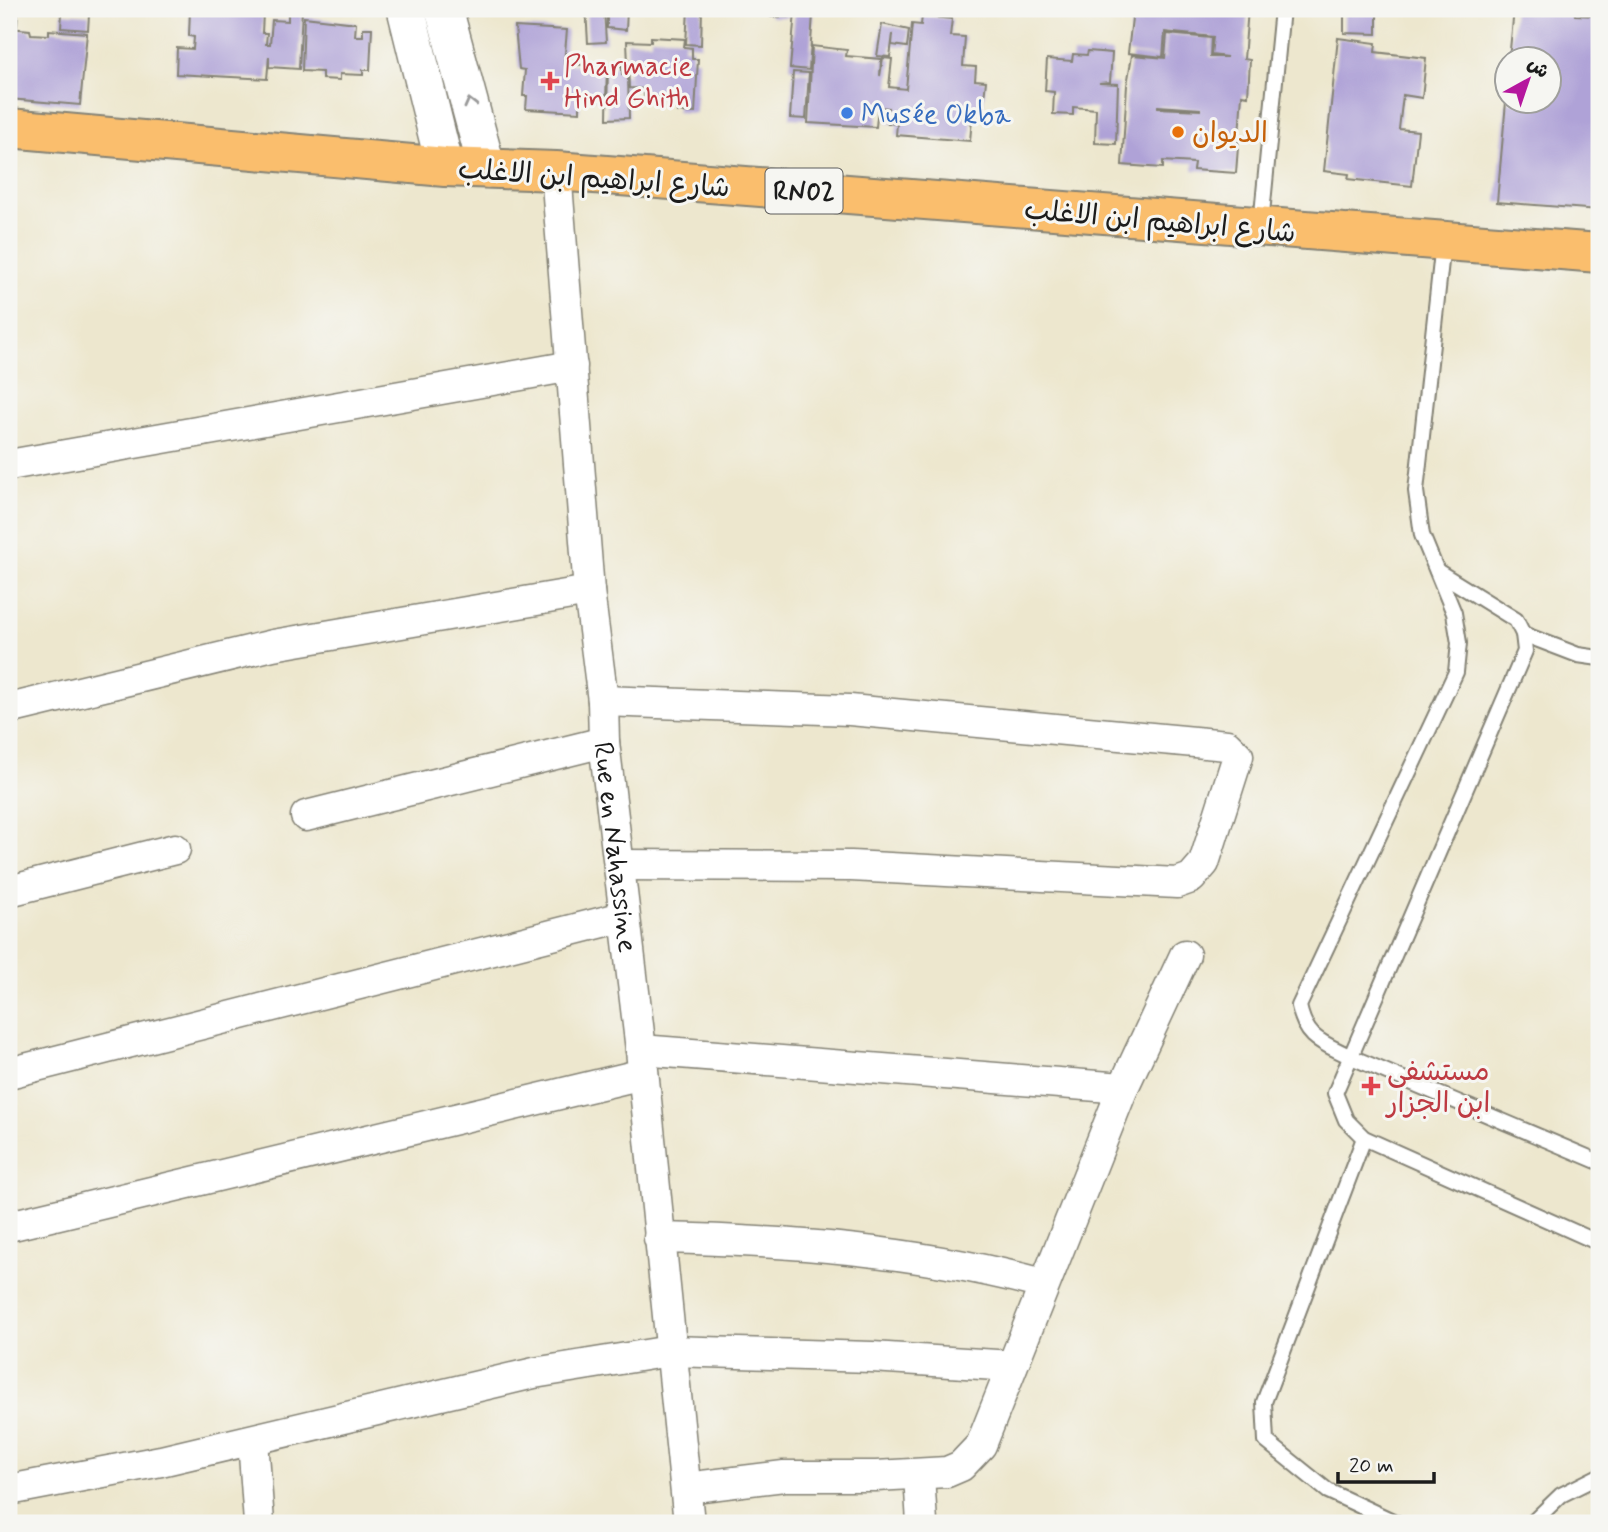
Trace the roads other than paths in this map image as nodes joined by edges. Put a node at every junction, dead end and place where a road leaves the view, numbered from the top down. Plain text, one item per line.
1 (406, 9) edge
2 (444, 9) edge
3 (1282, 9) edge
4 (9, 128) edge
5 (445, 167) junction
6 (486, 169) junction
7 (556, 171) junction
8 (1260, 229) junction
9 (1443, 242) junction
10 (1599, 253) edge
11 (572, 366) junction
12 (9, 465) edge
13 (1437, 571) junction
14 (589, 591) junction
15 (1523, 634) junction
16 (1599, 658) edge
17 (603, 701) junction
18 (9, 709) edge
19 (604, 742) junction
20 (306, 816) dead end
21 (175, 849) dead end
22 (620, 865) junction
23 (9, 891) edge
24 (623, 917) junction
25 (1185, 955) dead end
26 (1349, 1056) junction
27 (642, 1062) junction
28 (9, 1073) edge
29 (1123, 1087) junction
30 (1364, 1138) junction
31 (1599, 1162) edge
32 (9, 1226) edge
33 (659, 1238) junction
34 (1599, 1243) edge
35 (1043, 1284) junction
36 (670, 1351) junction
37 (1012, 1366) junction
38 (253, 1440) junction
39 (919, 1475) junction
40 (1599, 1476) edge
41 (686, 1488) junction
42 (9, 1490) edge
43 (259, 1523) edge
44 (690, 1523) edge
45 (922, 1523) edge
46 (1397, 1523) edge
47 (1532, 1523) edge

1 - 5 street
6 -> 2 street
3 - 8 lane
4 - 5 main road, شارع ابراهيم ابن الاغلب / RN02
5 - 6 main road, شارع ابراهيم ابن الاغلب / RN02
6 - 7 main road, شارع ابراهيم ابن الاغلب / RN02
7 - 8 main road, شارع ابراهيم ابن الاغلب / RN02
7 - 11 street, Rue en Nahassine
8 - 9 main road, شارع ابراهيم ابن الاغلب / RN02
9 - 10 main road, شارع ابراهيم ابن الاغلب / RN02
9 - 13 lane
11 - 12 street
11 - 14 street, Rue en Nahassine
13 - 15 lane
13 - 26 lane
14 - 17 street, Rue en Nahassine
14 - 18 street
15 - 16 lane
15 - 26 lane
17 - 19 street, Rue en Nahassine
17 - 22 street
19 - 20 street
19 - 22 street, Rue en Nahassine
21 - 23 street
22 - 24 street, Rue en Nahassine
24 - 27 street, Rue en Nahassine
24 - 28 street
25 - 29 street
26 - 30 lane
26 - 31 lane
27 - 29 street
27 - 32 street
27 - 33 street, Rue en Nahassine
29 - 35 street
30 - 34 lane
30 - 46 lane
33 - 35 street
33 - 36 street, Rue en Nahassine
35 - 37 street
36 - 37 street
36 - 38 street
36 - 41 street, Rue en Nahassine
37 - 39 street
38 - 42 street
38 - 43 street
39 - 41 street
39 - 45 street
40 - 47 lane
41 - 44 street, Rue en Nahassine

